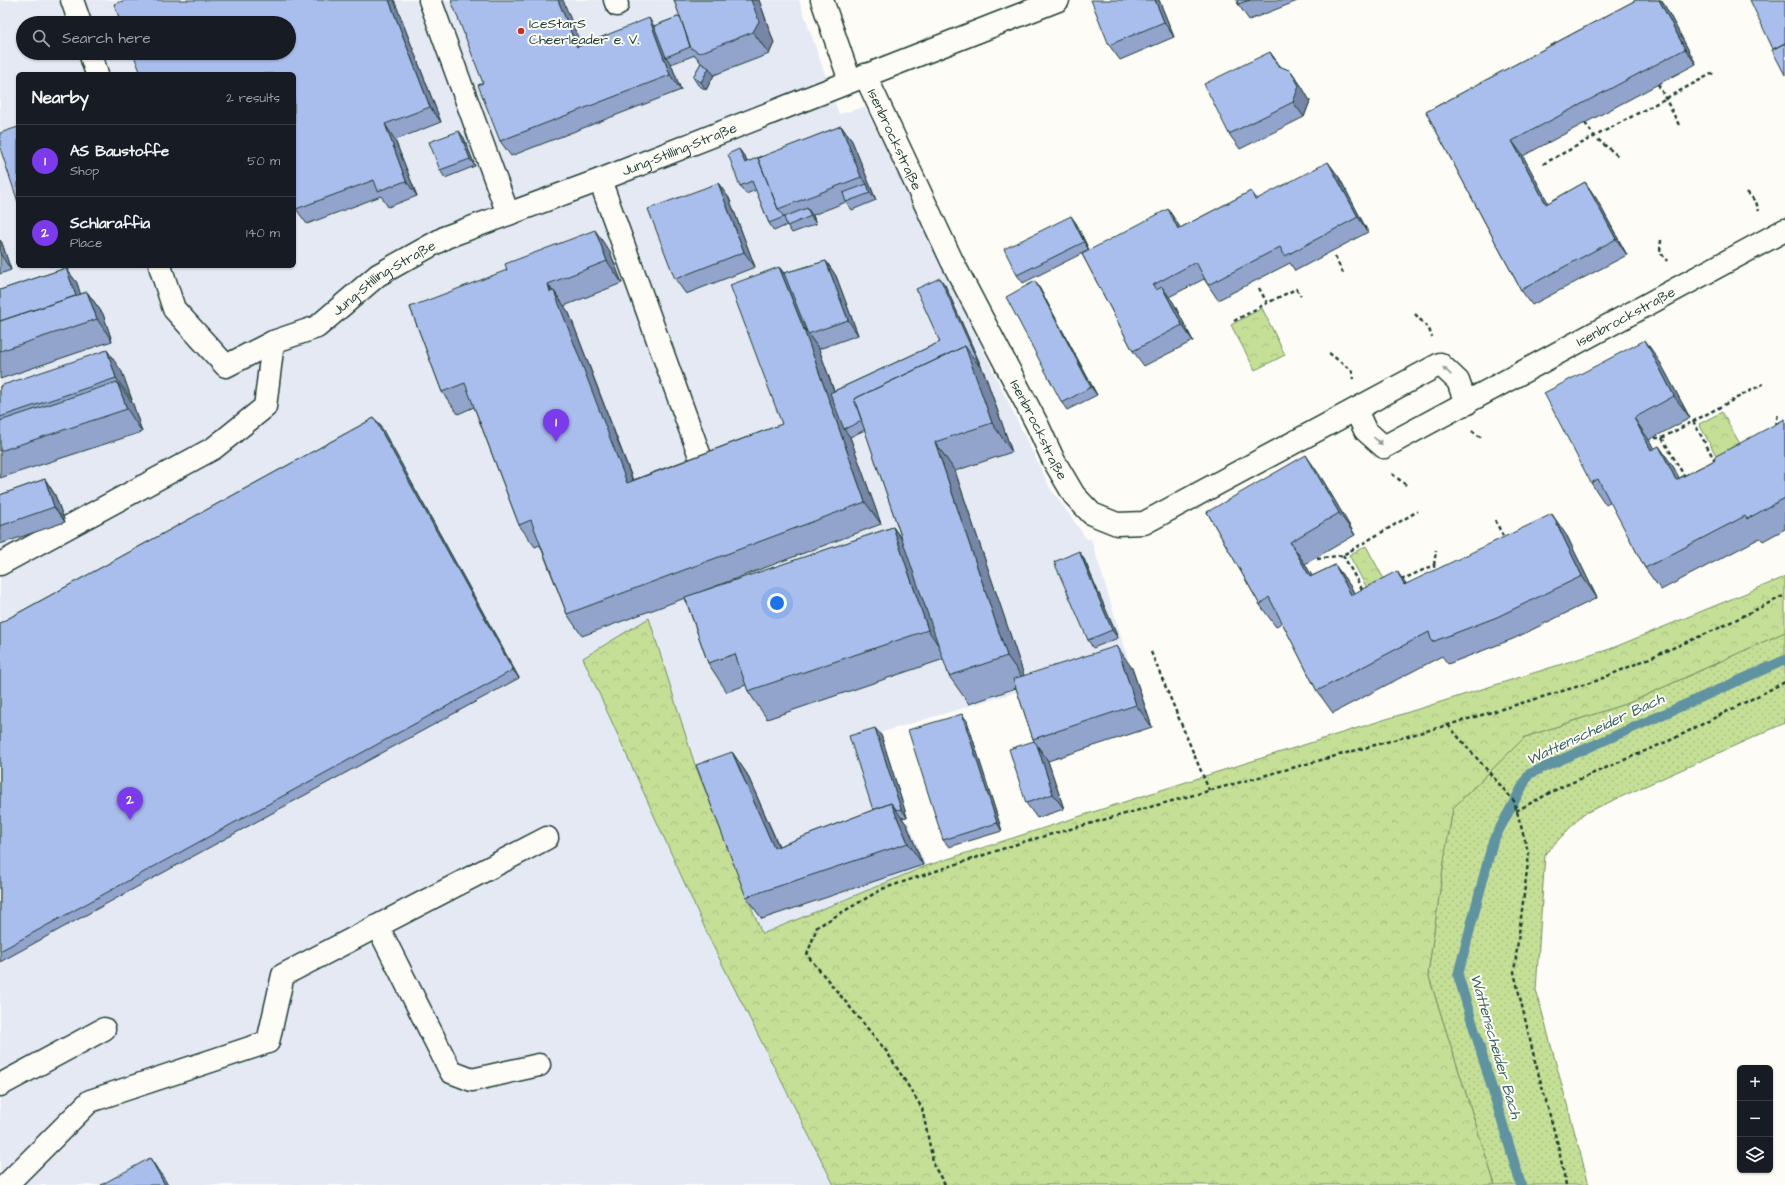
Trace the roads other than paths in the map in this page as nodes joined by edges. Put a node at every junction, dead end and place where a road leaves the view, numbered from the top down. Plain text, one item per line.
1 (72, 0) edge
2 (430, 0) edge
3 (822, 0) edge
4 (1058, 0) edge
5 (78, 16) edge
6 (92, 60) edge
7 (96, 72) edge
8 (858, 78) junction
9 (600, 180) junction
10 (508, 214) junction
11 (1785, 230) edge
12 (161, 268) edge
13 (273, 342) junction
14 (1466, 404) junction
15 (1356, 410) junction
16 (701, 459) edge
17 (0, 564) edge
18 (547, 838) dead end
19 (378, 927) junction
20 (104, 1029) dead end
21 (539, 1065) dead end
22 (0, 1085) edge
23 (6, 1185) edge

1 - 5 street
2 - 10 street
3 - 8 street, Isenbrockstraße
4 - 8 street, Jung-Stilling-Straße
6 - 7 street
8 - 9 street, Jung-Stilling-Straße
8 - 15 street, Isenbrockstraße
9 - 10 street, Jung-Stilling-Straße
9 - 16 street
10 - 13 street, Jung-Stilling-Straße
11 - 14 street, Isenbrockstraße
12 - 13 street
13 - 17 street
15 -> 14 street, Isenbrockstraße
14 -> 15 street, Isenbrockstraße
18 - 19 street
19 - 21 street
19 - 23 street
20 - 22 street

